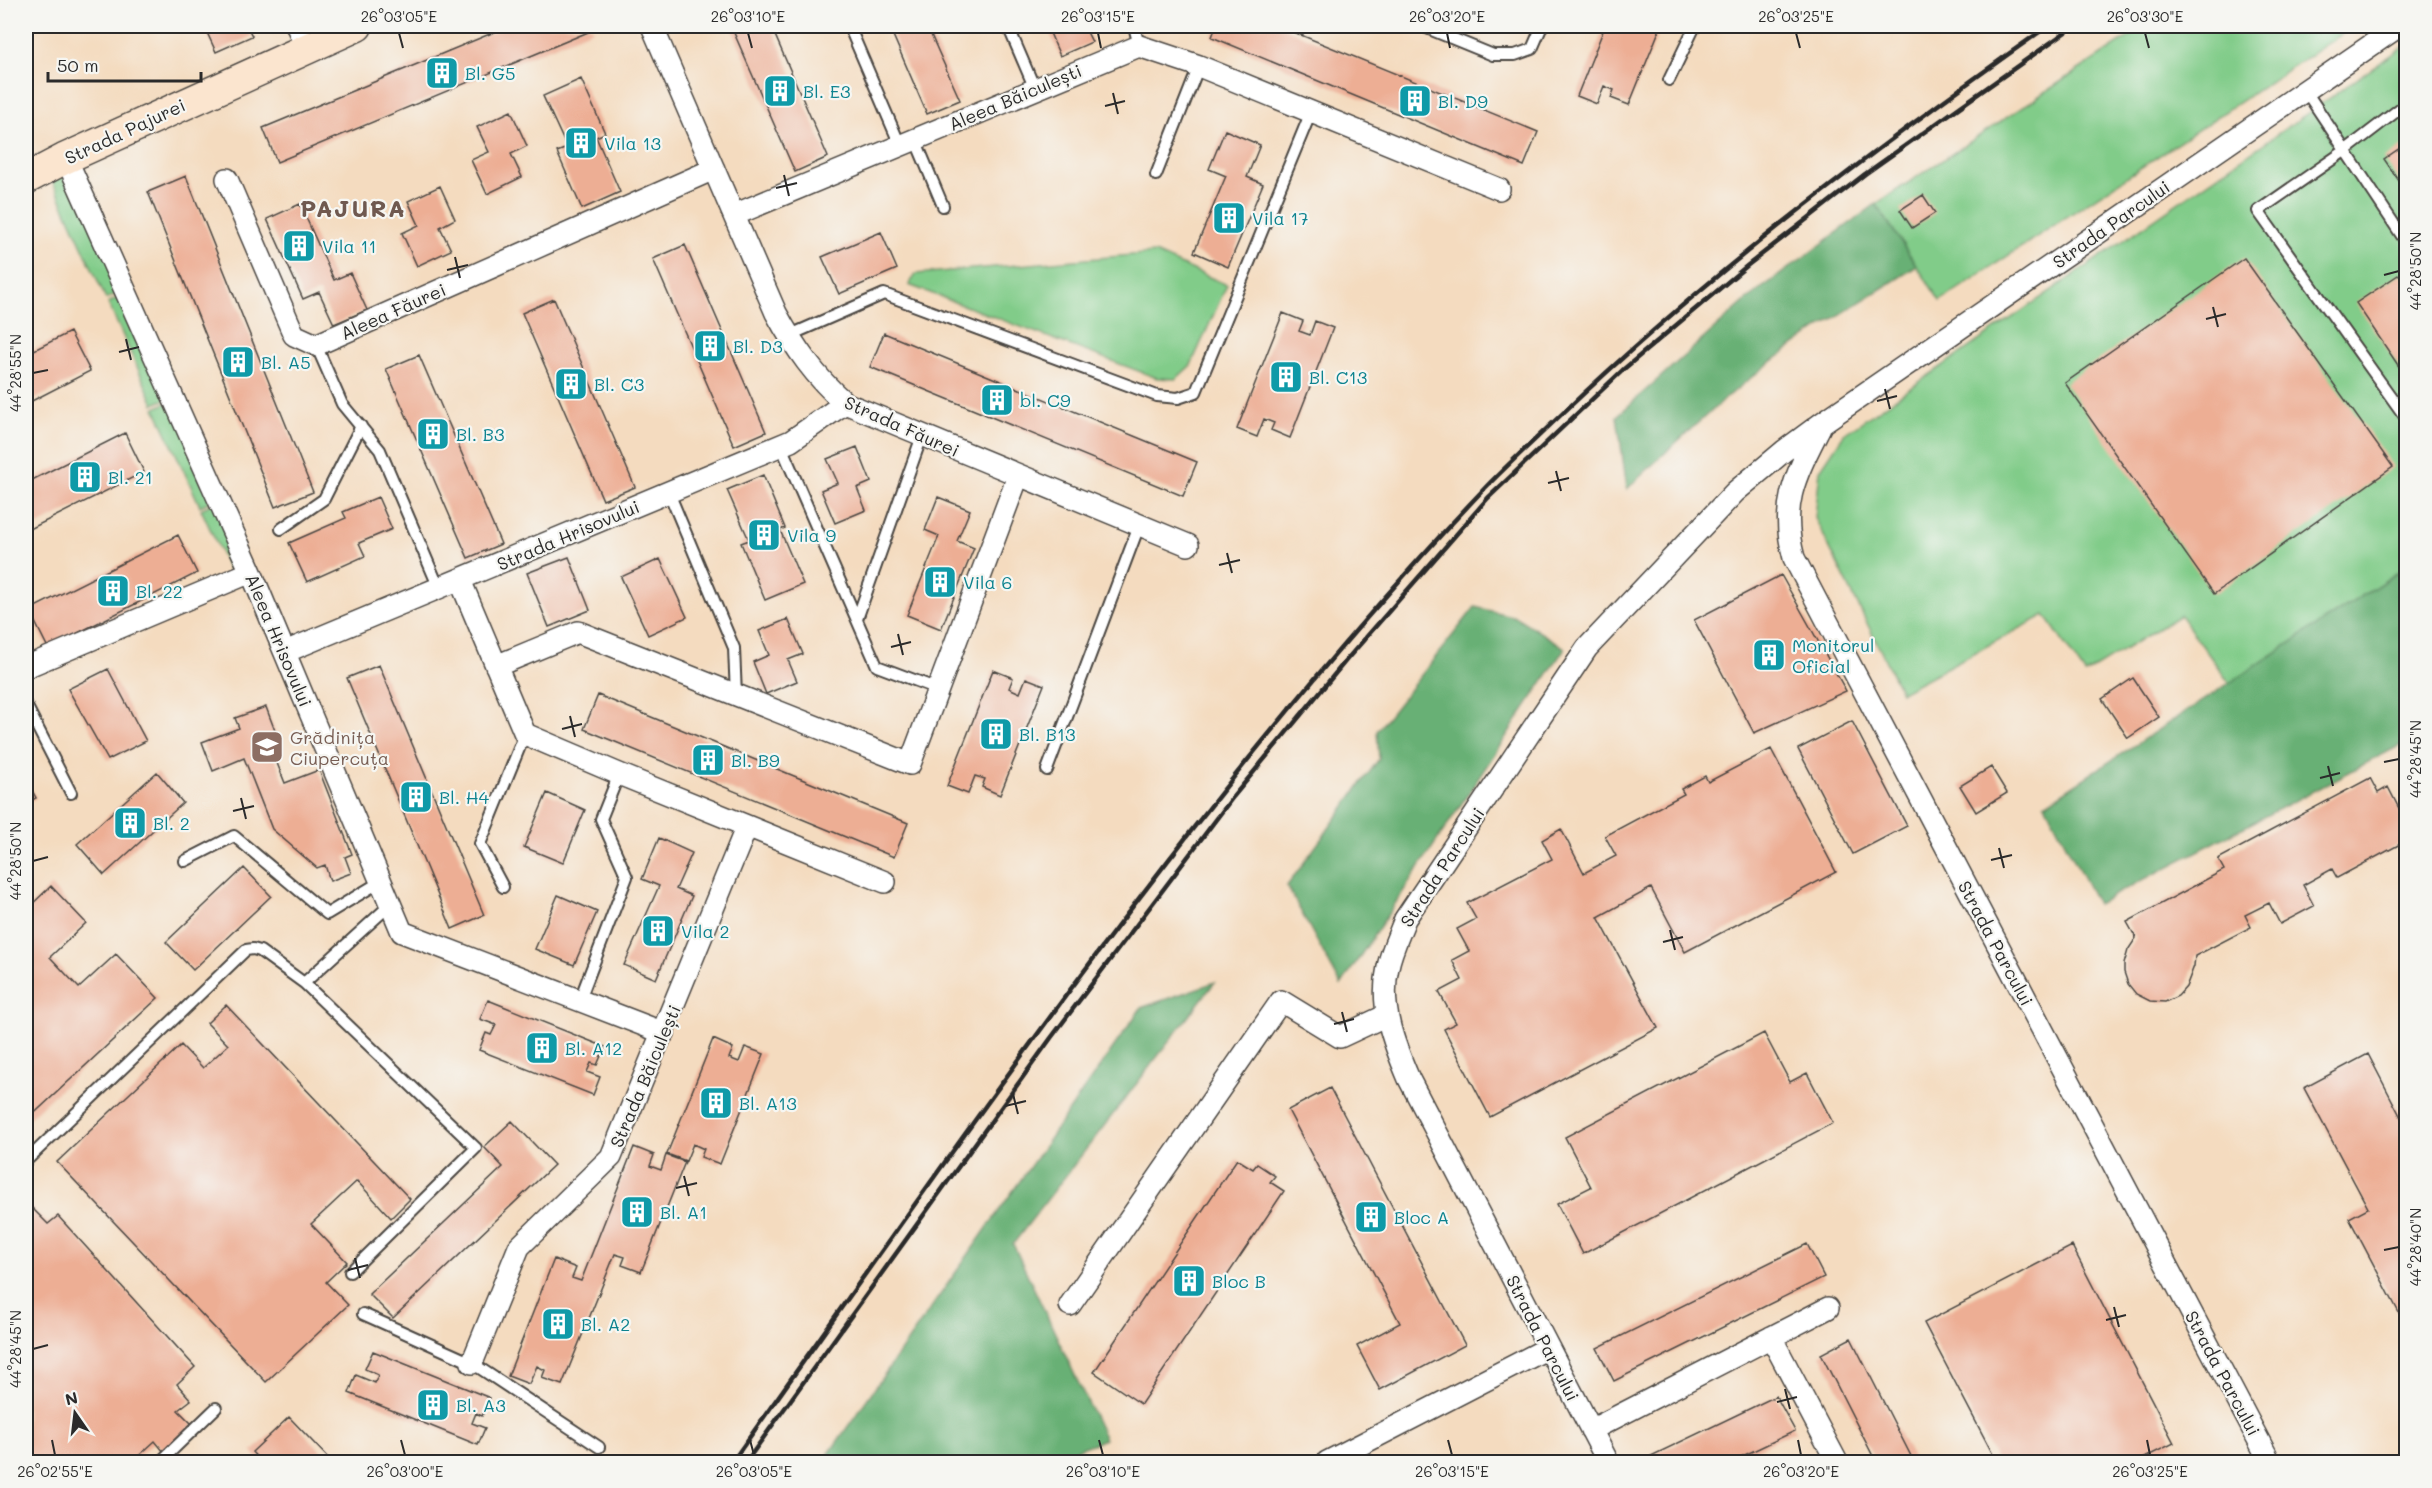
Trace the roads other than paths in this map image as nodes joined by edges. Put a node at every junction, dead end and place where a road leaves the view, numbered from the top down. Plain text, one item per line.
1 (357, 26) edge
2 (652, 26) edge
3 (849, 26) edge
4 (1008, 26) edge
5 (1422, 26) edge
6 (1542, 26) edge
7 (1695, 26) edge
8 (2399, 26) edge
9 (1136, 36) edge
10 (302, 37) edge
11 (1199, 66) junction
12 (1669, 80) dead end
13 (1035, 89) junction
14 (2305, 90) junction
15 (2406, 104) edge
16 (1311, 112) junction
17 (907, 142) junction
18 (2346, 150) junction
19 (66, 158) junction
20 (714, 169) junction
21 (1156, 175) dead end
22 (26, 179) edge
23 (227, 179) dead end
24 (1499, 189) dead end
25 (943, 206) dead end
26 (734, 215) junction
27 (2406, 242) edge
28 (788, 336) junction
29 (316, 345) junction
30 (844, 403) junction
31 (2406, 418) edge
32 (1822, 423) junction
33 (361, 426) junction
34 (922, 436) junction
35 (781, 446) junction
36 (1017, 476) junction
37 (669, 493) junction
38 (1139, 526) junction
39 (281, 529) dead end
40 (1188, 545) dead end
41 (251, 572) junction
42 (460, 580) junction
43 (439, 588) junction
44 (857, 619) junction
45 (285, 652) junction
46 (496, 666) junction
47 (26, 667) edge
48 (938, 689) junction
49 (736, 695) junction
50 (26, 705) edge
51 (525, 734) junction
52 (1047, 770) dead end
53 (619, 774) junction
54 (71, 793) dead end
55 (747, 826) junction
56 (185, 861) dead end
57 (380, 882) junction
58 (885, 882) dead end
59 (503, 887) dead end
60 (390, 905) junction
61 (304, 983) junction
62 (580, 999) junction
63 (1387, 1015) junction
64 (664, 1032) junction
65 (26, 1161) edge
66 (350, 1272) dead end
67 (1070, 1305) dead end
68 (1828, 1308) dead end
69 (363, 1314) dead end
70 (1771, 1337) junction
71 (1548, 1348) junction
72 (472, 1363) junction
73 (216, 1408) dead end
74 (1591, 1430) junction
75 (599, 1447) dead end
76 (2261, 1459) edge
77 (160, 1462) edge
78 (1327, 1462) edge
79 (1608, 1462) edge
80 (1837, 1462) edge

1 - 10 street, Strada Pajurei
2 - 20 street, Strada Făurei
3 - 17 lane
4 - 13 lane
5 - 6 lane
7 - 12 lane
8 - 14 street, Strada Parcului
9 - 11 street, Aleea Băiculești
9 - 13 street, Aleea Băiculești
10 - 19 street, Strada Pajurei
11 - 16 street, Aleea Băiculești
11 - 21 lane
13 - 17 street, Aleea Băiculești
14 - 18 lane
14 - 32 street, Strada Parcului
15 - 18 lane
16 - 24 street, Aleea Băiculești
16 - 28 lane
17 - 25 lane
17 - 26 street, Aleea Băiculești
18 - 27 lane
18 - 31 lane
19 - 22 street, Strada Pajurei
19 - 41 street, Aleea Hrisovului
20 - 26 street, Strada Făurei
20 - 29 street, Aleea Făurei
23 - 29 street
26 - 28 street, Strada Făurei
28 - 30 street, Strada Făurei
29 - 33 lane
30 - 34 street, Strada Făurei
30 - 35 street, Strada Hrisovului
32 - 63 street, Strada Parcului
32 - 76 street, Strada Parcului
33 - 39 lane
33 - 43 lane
34 - 36 street, Strada Făurei
34 - 44 lane
35 - 37 street, Strada Hrisovului
35 - 44 lane
36 - 38 street, Strada Făurei
36 - 48 street
37 - 42 street, Strada Hrisovului
37 - 49 lane
38 - 40 street, Strada Făurei
38 - 52 lane
41 - 45 street, Aleea Hrisovului
41 - 47 street
42 - 43 street, Strada Hrisovului
42 - 46 street
43 - 45 street, Strada Hrisovului
44 - 48 lane
45 - 57 street, Aleea Hrisovului
46 - 49 street
46 - 51 street
48 - 49 street
50 - 54 lane
51 - 53 street
51 - 59 lane
53 - 55 street
53 - 62 lane
55 - 58 street
55 - 64 street, Strada Băiculești
56 - 57 lane
57 - 60 street, Aleea Hrisovului
60 - 61 lane
60 - 62 street, Aleea Hrisovului
61 - 65 lane
61 - 66 lane
62 - 64 street, Aleea Hrisovului
63 - 67 street
63 - 71 street, Strada Parcului
64 - 72 street, Strada Băiculești
68 - 70 street
69 - 72 lane
70 - 74 street
70 - 80 street
71 - 74 street, Strada Parcului
71 - 78 street
72 - 75 lane
73 - 77 lane
74 - 79 street, Strada Parcului

